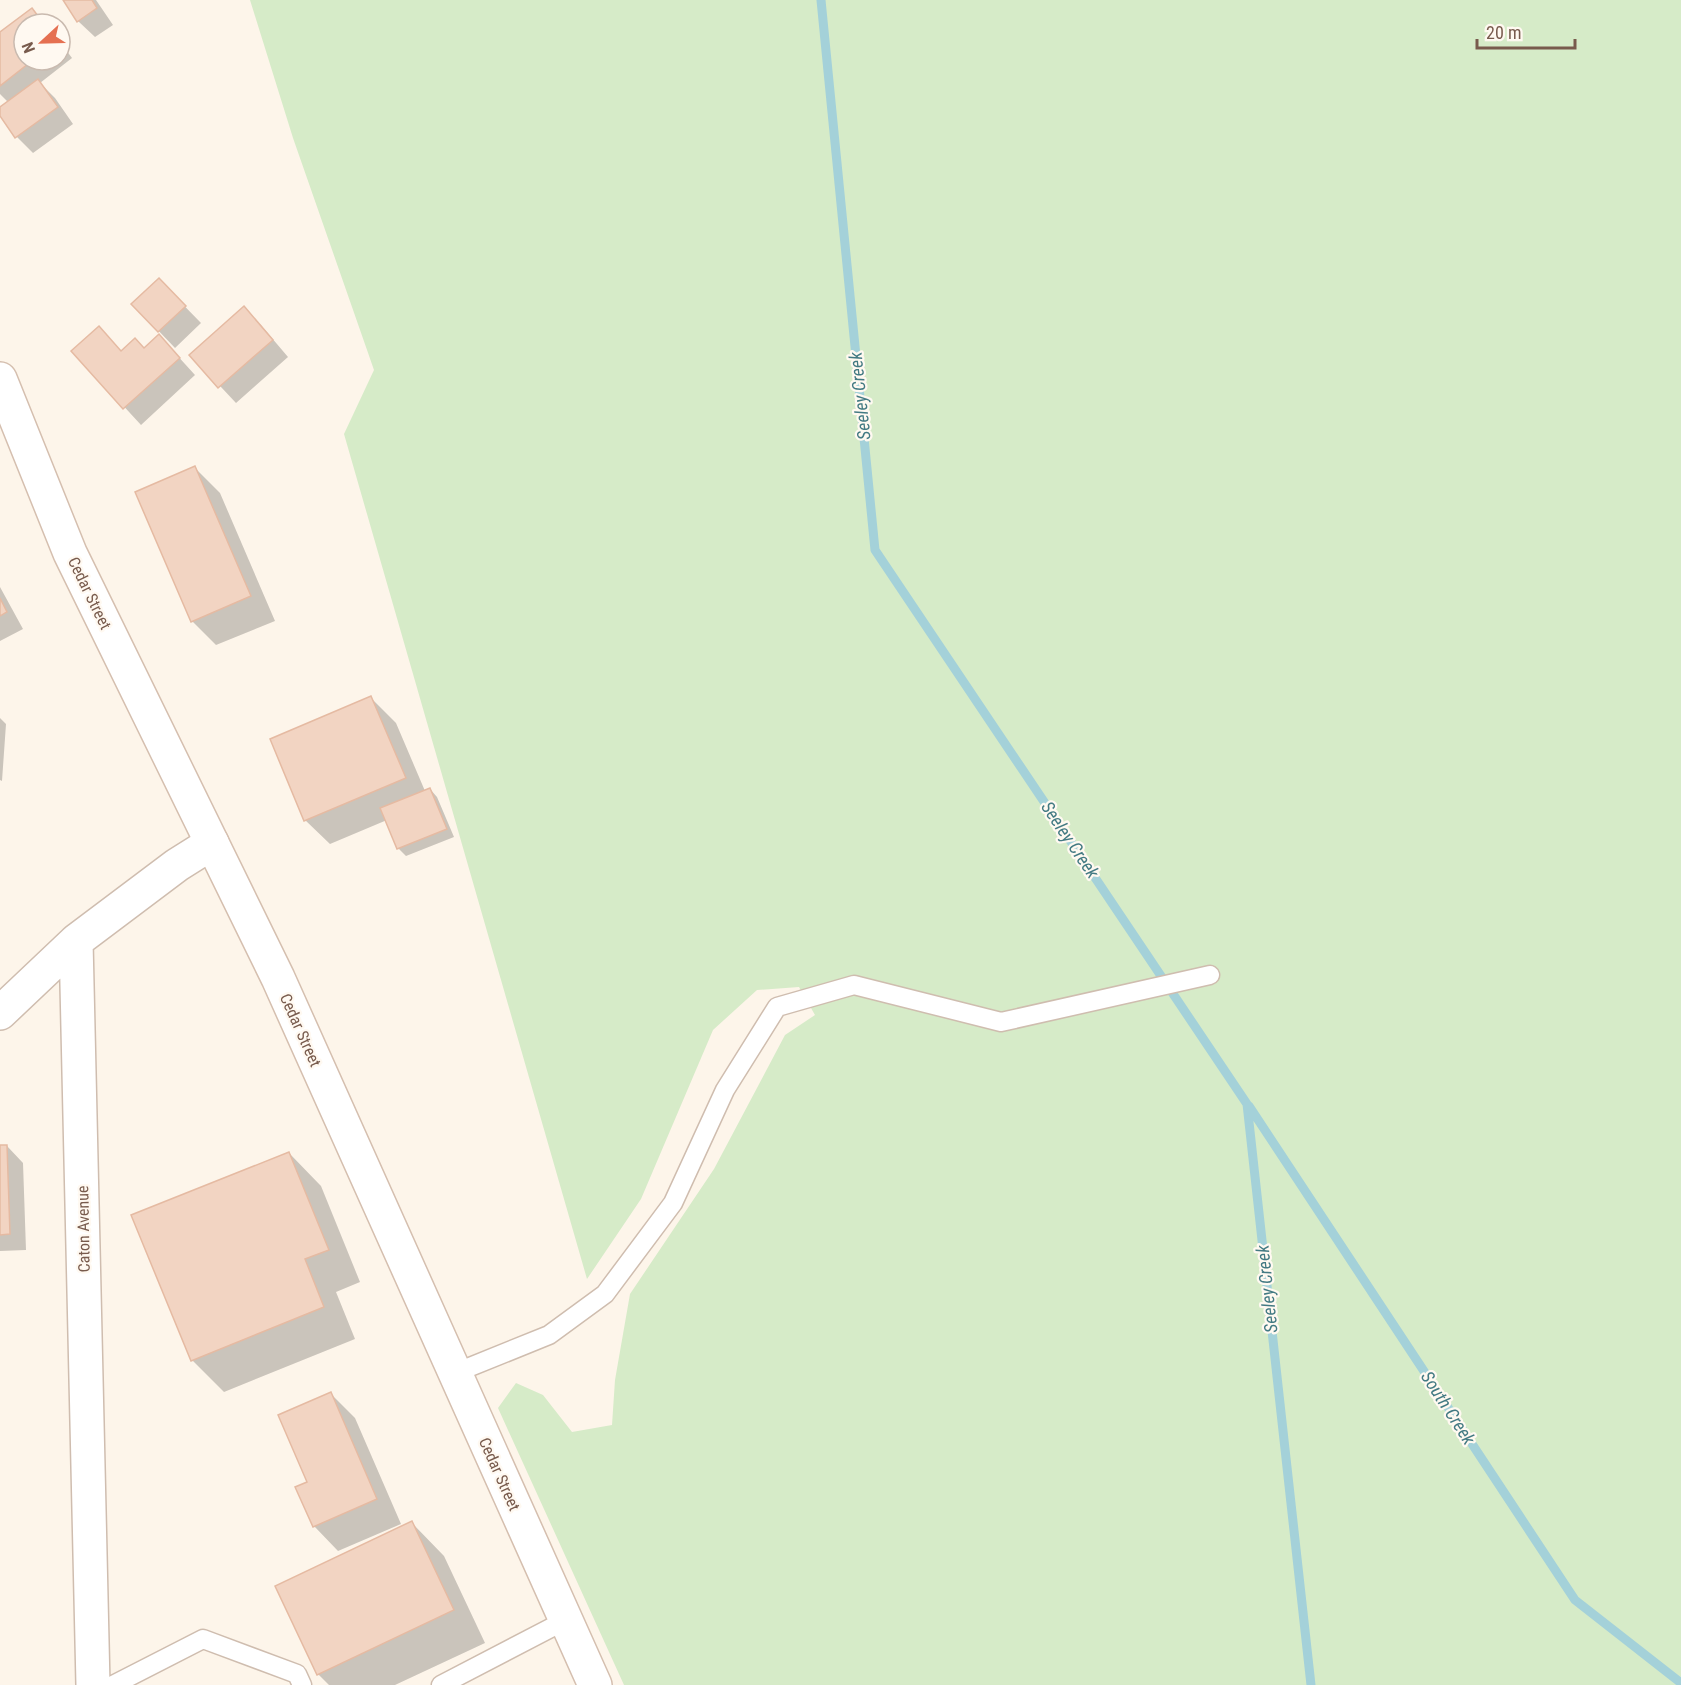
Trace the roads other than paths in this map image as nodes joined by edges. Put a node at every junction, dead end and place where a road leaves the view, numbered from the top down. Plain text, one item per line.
1 (0, 379) edge
2 (212, 843) junction
3 (76, 941) junction
4 (1210, 975) dead end
5 (0, 1013) edge
6 (455, 1373) junction
7 (566, 1620) junction
8 (93, 1685) edge
9 (113, 1685) edge
10 (302, 1685) edge
11 (441, 1685) edge
12 (595, 1685) edge

1 - 2 main road, Cedar Street
2 - 3 main road
2 - 6 main road, Cedar Street
3 - 5 main road
3 - 8 main road, Caton Avenue
4 - 6 lane
6 - 7 main road, Cedar Street
7 - 11 lane
7 - 12 main road, Cedar Street
9 - 10 lane

